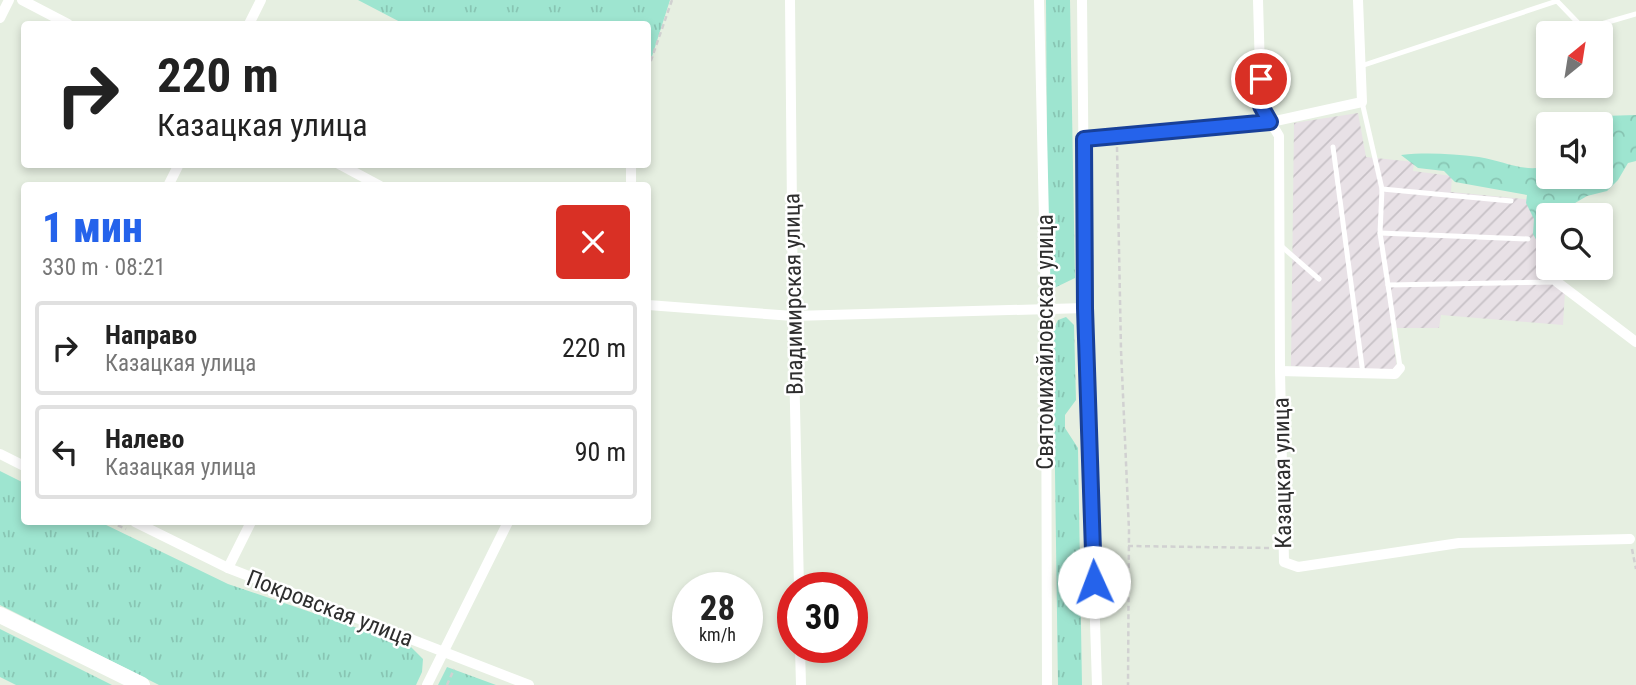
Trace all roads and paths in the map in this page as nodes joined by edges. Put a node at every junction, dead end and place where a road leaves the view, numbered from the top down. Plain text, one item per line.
1 (9, 0) edge
2 (22, 0) edge
3 (261, 0) edge
4 (672, 0) edge
5 (790, 0) edge
6 (1039, 0) edge
7 (1082, 0) edge
8 (1258, 0) edge
9 (1358, 0) edge
10 (1636, 14) edge
11 (0, 18) edge
12 (62, 21) edge
13 (250, 21) edge
14 (651, 60) edge
15 (1361, 66) junction
16 (1362, 102) junction
17 (1270, 122) junction
18 (1117, 136) junction
19 (1084, 139) junction
20 (1333, 147) dead end
21 (346, 168) edge
22 (373, 182) edge
23 (1382, 188) junction
24 (1511, 201) dead end
25 (1380, 233) junction
26 (1528, 239) dead end
27 (1280, 244) junction
28 (1319, 279) dead end
29 (1556, 282) joint
30 (1388, 285) junction
31 (651, 305) edge
32 (1046, 308) junction
33 (1085, 308) junction
34 (793, 316) junction
35 (1636, 342) edge
36 (1400, 368) joint
37 (1280, 371) junction
38 (1363, 374) junction
39 (0, 454) edge
40 (21, 464) edge
41 (141, 525) edge
42 (250, 525) edge
43 (506, 525) edge
44 (1633, 538) edge
45 (1128, 546) junction
46 (1284, 548) junction
47 (228, 568) junction
48 (1636, 569) edge
49 (799, 572) edge
50 (0, 614) edge
51 (443, 652) junction
52 (460, 658) junction
53 (800, 663) edge
54 (142, 685) edge
55 (427, 685) edge
56 (447, 685) edge
57 (529, 685) edge
58 (801, 685) edge
59 (1047, 685) edge
60 (1097, 685) edge
61 (1128, 685) edge

1 - 11 street
2 - 12 street
3 - 13 street
4 - 14 path
5 - 34 street, Владимирская улица
6 - 32 street, Святомихайловская улица
7 - 19 street, Святомихайловская улица
8 - 17 street, Казацкая улица
9 - 15 street
10 - 15 lane
15 - 16 street
16 - 17 street
16 - 23 lane
17 - 18 street
17 - 27 street, Казацкая улица
18 - 19 street
18 - 45 path
19 - 33 street, Святомихайловская улица
20 - 38 lane
21 - 22 street
23 - 24 lane
23 - 25 lane
25 - 26 lane
25 - 30 lane
27 - 28 lane
27 - 37 street, Казацкая улица
29 - 30 lane
29 - 35 street
30 - 36 lane
31 - 34 street
32 - 33 street
32 - 34 street
32 - 59 street, Святомихайловская улица
33 - 60 street, Святомихайловская улица
34 - 49 street, Владимирская улица
36 - 38 street
37 - 38 street
37 - 46 street, Казацкая улица
39 - 40 street
41 - 47 street, Покровская улица
42 - 47 street
43 - 51 street
44 - 46 street, Казацкая улица
44 - 48 path
45 - 46 path
45 - 61 path
47 - 51 street, Покровская улица
50 - 54 main road
51 - 52 street, Покровская улица
51 - 55 street
52 - 56 path
52 - 57 street, Покровская улица
53 - 58 street

